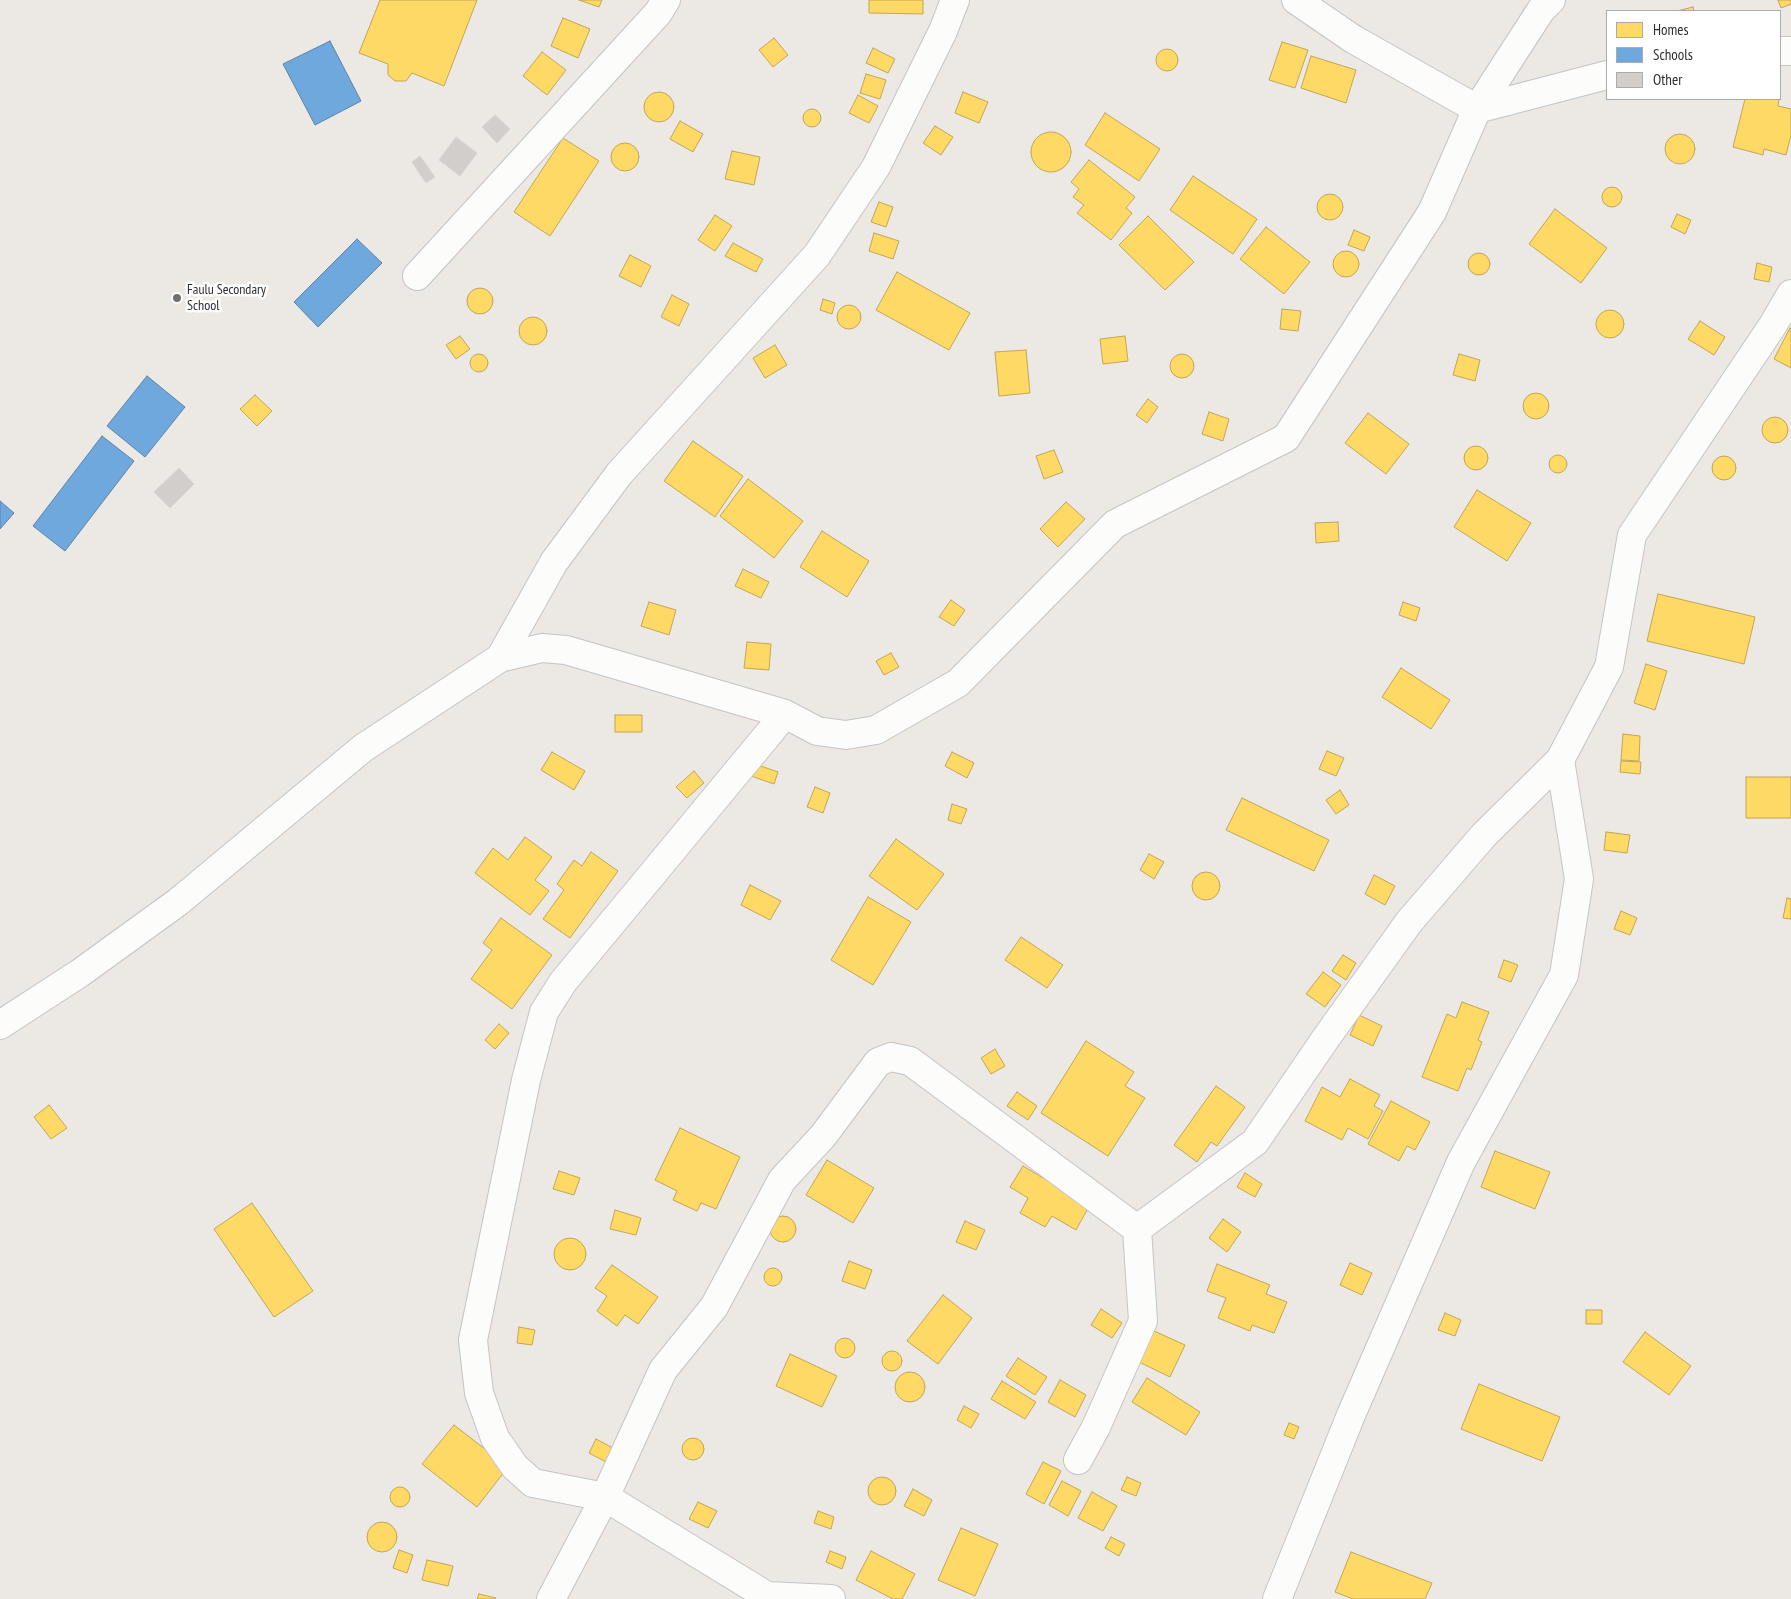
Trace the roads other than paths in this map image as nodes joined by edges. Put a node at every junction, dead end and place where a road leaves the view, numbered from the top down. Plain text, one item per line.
1 (666, 0) edge
2 (955, 0) edge
3 (1296, 0) edge
4 (1551, 0) edge
5 (1606, 75) edge
6 (1477, 109) junction
7 (417, 276) dead end
8 (1791, 294) edge
9 (500, 658) junction
10 (785, 714) junction
11 (1560, 760) junction
12 (0, 1024) edge
13 (1137, 1228) junction
14 (1078, 1460) dead end
15 (605, 1497) junction
16 (551, 1599) edge
17 (831, 1599) edge
18 (1277, 1599) edge

1 - 7 street
2 - 9 street
3 - 6 street
4 - 6 street
5 - 6 street
6 - 10 street
8 - 11 street
9 - 10 street
9 - 12 street
10 - 15 street
11 - 13 street
11 - 18 street
13 - 14 street
13 - 15 street
15 - 16 street
15 - 17 street

